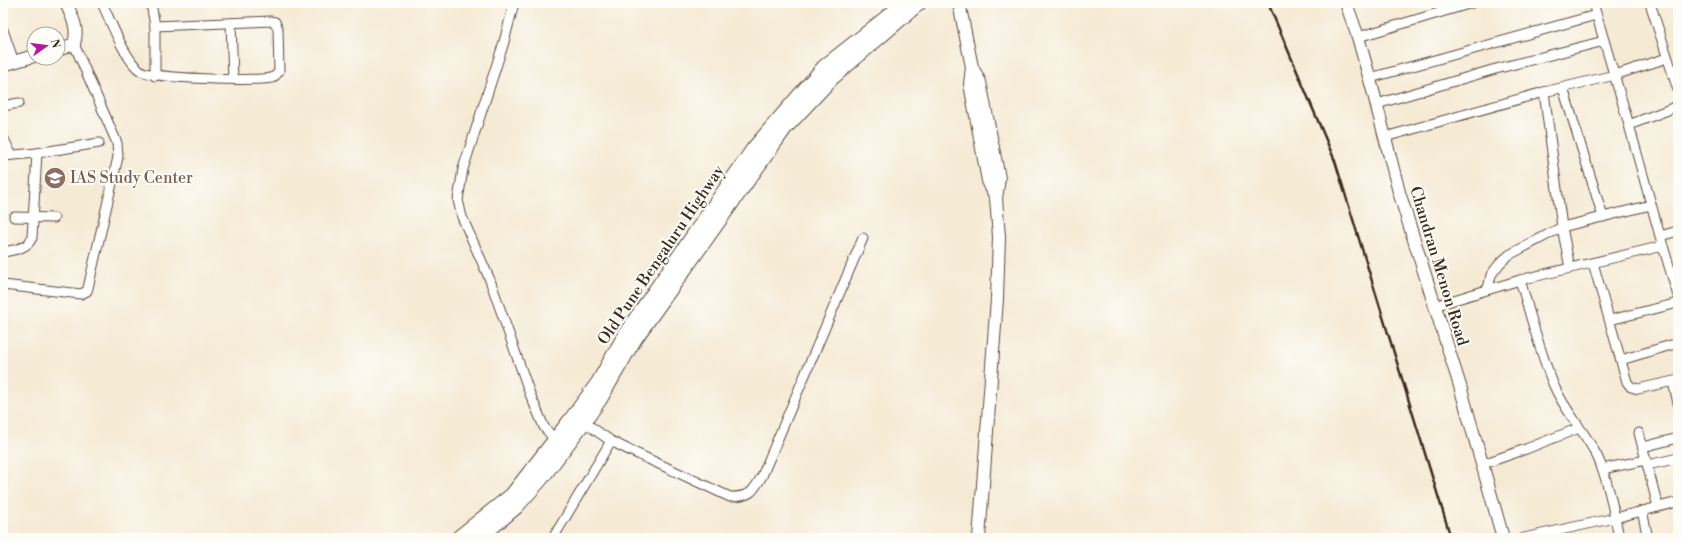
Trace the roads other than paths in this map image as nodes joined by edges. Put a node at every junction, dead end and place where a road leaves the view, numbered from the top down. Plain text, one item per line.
1 (66, 3) edge
2 (102, 3) edge
3 (151, 3) edge
4 (514, 3) edge
5 (906, 3) edge
6 (919, 3) edge
7 (959, 3) edge
8 (1346, 3) edge
9 (1472, 3) edge
10 (1593, 3) edge
11 (1650, 3) edge
12 (1596, 15) junction
13 (232, 23) junction
14 (155, 26) junction
15 (3, 30) edge
16 (1358, 37) junction
17 (1604, 41) junction
18 (74, 44) junction
19 (66, 47) edge
20 (1667, 58) junction
21 (26, 59) edge
22 (9, 64) edge
23 (1615, 75) junction
24 (156, 76) junction
25 (1370, 78) junction
26 (233, 79) junction
27 (1562, 88) junction
28 (1678, 90) edge
29 (1544, 92) junction
30 (19, 103) dead end
31 (1377, 104) junction
32 (3, 106) edge
33 (1678, 106) edge
34 (1629, 124) junction
35 (3, 137) edge
36 (1385, 137) junction
37 (100, 142) dead end
38 (37, 153) junction
39 (7, 155) edge
40 (1651, 204) junction
41 (14, 217) dead end
42 (32, 217) junction
43 (1603, 217) junction
44 (54, 218) dead end
45 (1562, 227) junction
46 (1678, 231) edge
47 (1660, 236) junction
48 (863, 238) dead end
49 (1663, 246) junction
50 (3, 252) edge
51 (1593, 263) junction
52 (1570, 268) junction
53 (1520, 280) junction
54 (3, 285) edge
55 (1488, 289) junction
56 (1678, 296) edge
57 (1678, 303) edge
58 (1434, 306) junction
59 (1610, 320) junction
60 (1678, 344) edge
61 (1621, 360) junction
62 (1676, 381) edge
63 (1678, 403) edge
64 (584, 422) junction
65 (1579, 428) junction
66 (1639, 433) dead end
67 (1678, 438) edge
68 (555, 440) junction
69 (611, 441) junction
70 (1643, 447) junction
71 (1678, 458) edge
72 (1647, 463) junction
73 (1483, 464) junction
74 (1602, 469) junction
75 (1678, 502) edge
76 (1658, 507) junction
77 (1642, 511) junction
78 (1615, 518) junction
79 (458, 538) edge
80 (479, 538) edge
81 (553, 538) edge
82 (979, 538) edge
83 (1503, 538) edge
84 (1524, 538) edge
85 (1619, 538) edge
86 (1648, 538) edge

1 - 18 street
2 - 24 street
3 - 14 street
4 - 68 street
5 - 68 main road, Old Pune Bengaluru Highway
6 - 64 main road, Old Pune Bengaluru Highway
7 - 82 street
8 - 16 street, Chandran Menon Road
9 - 16 street
10 - 12 street
11 - 20 street
12 - 17 street
12 - 25 street
13 - 14 street
13 - 26 street
13 - 26 street
14 - 24 street
15 - 22 street
16 - 25 street, Chandran Menon Road
17 - 23 street
17 - 31 street
18 - 19 street
18 - 54 street
20 - 23 street
20 - 28 street
21 - 22 street
23 - 27 street
23 - 34 street
24 - 26 street
25 - 31 street, Chandran Menon Road
27 - 29 street
27 - 43 street
29 - 36 street
29 - 45 street
30 - 32 street
31 - 36 street, Chandran Menon Road
33 - 34 street
34 - 40 street
35 - 39 street
36 - 58 street, Chandran Menon Road
37 - 38 street
38 - 39 street
38 - 42 street
40 - 43 street
40 - 47 street
41 - 42 street
42 - 44 street
42 - 50 street
43 - 45 street
45 - 52 street
45 - 55 street
46 - 47 street
47 - 49 street
48 - 69 street
49 - 51 street
49 - 56 street
51 - 52 street
51 - 59 street
52 - 53 street
53 - 55 street
53 - 65 street
55 - 58 street
57 - 59 street
58 - 73 street, Chandran Menon Road
59 - 61 street
60 - 61 street
61 - 62 street
62 - 63 street
64 - 69 street
64 - 80 main road, Old Pune Bengaluru Highway
65 - 73 street
65 - 74 street
66 - 70 street
67 - 70 street
68 - 79 main road, Old Pune Bengaluru Highway
69 - 81 street
70 - 72 street
71 - 72 street
72 - 74 street
72 - 76 street
73 - 83 street, Chandran Menon Road
74 - 78 street
75 - 76 street
76 - 77 street
77 - 78 street
77 - 86 street
78 - 84 street
78 - 85 street

